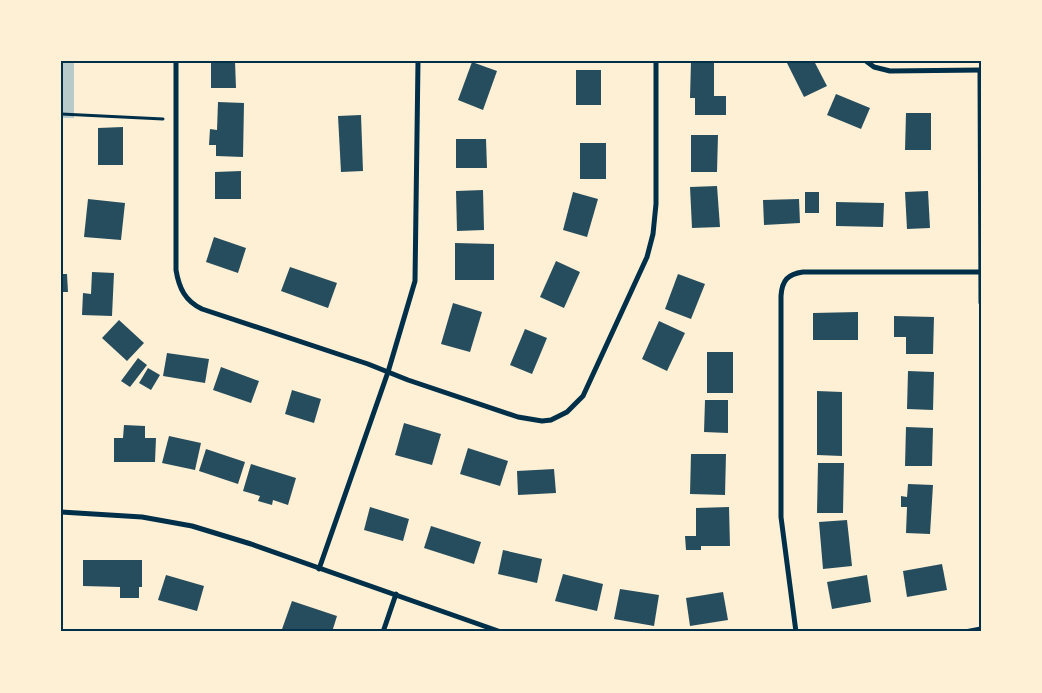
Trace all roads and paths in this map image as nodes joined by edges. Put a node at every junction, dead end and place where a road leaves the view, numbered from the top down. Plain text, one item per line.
1 (176, 61) edge
2 (418, 61) edge
3 (656, 61) edge
4 (866, 61) edge
5 (981, 70) edge
6 (61, 114) edge
7 (163, 119) dead end
8 (981, 272) edge
9 (981, 303) edge
10 (388, 372) junction
11 (61, 512) edge
12 (320, 569) junction
13 (396, 594) junction
14 (981, 629) edge
15 (383, 632) edge
16 (501, 632) edge
17 (796, 632) edge
18 (965, 632) edge

1 - 10 street
2 - 10 street
3 - 10 street
4 - 5 street
5 - 8 street
6 - 7 path
8 - 9 street
8 - 17 street
10 - 12 street
11 - 12 street
12 - 13 street
13 - 15 street
13 - 16 street
14 - 18 street

